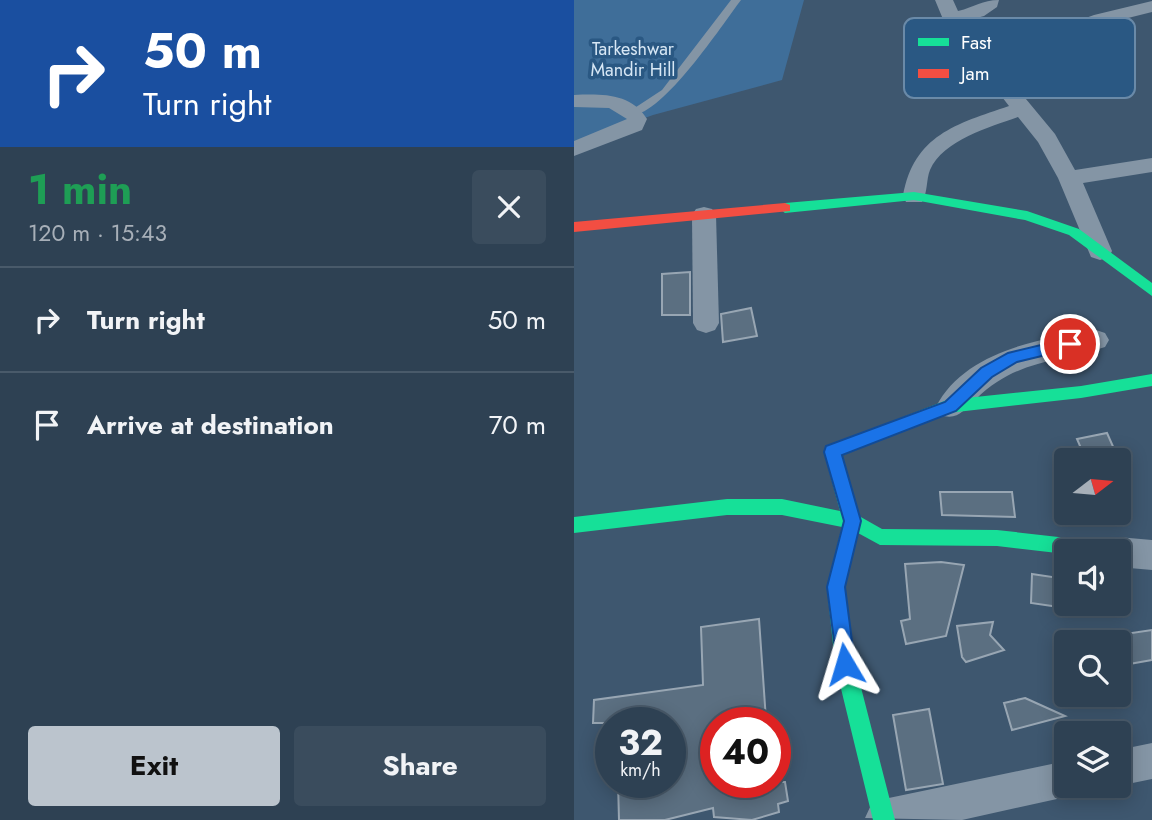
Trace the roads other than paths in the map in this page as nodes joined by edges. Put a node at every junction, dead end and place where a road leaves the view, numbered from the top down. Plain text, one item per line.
1 (736, 0) edge
2 (944, 0) edge
3 (990, 0) edge
4 (1152, 6) edge
5 (950, 18) edge
6 (954, 18) edge
7 (1105, 18) edge
8 (1016, 98) edge
9 (574, 102) edge
10 (1024, 108) junction
11 (634, 113) junction
12 (574, 149) edge
13 (1152, 165) edge
14 (1069, 178) junction
15 (914, 196) junction
16 (704, 215) junction
17 (574, 227) edge
18 (1100, 251) junction
19 (1152, 291) edge
20 (706, 323) dead end
21 (1096, 340) dead end
22 (1152, 380) edge
23 (950, 407) junction
24 (574, 517) edge
25 (852, 521) junction
26 (574, 525) edge
27 (1054, 544) edge
28 (1131, 553) edge
29 (1152, 555) edge
30 (1152, 761) edge
31 (1131, 765) edge
32 (1054, 782) edge
33 (884, 819) edge

1 - 11 lane
2 - 5 street
3 - 6 street
4 - 7 street
8 - 10 street
9 - 11 street
10 - 14 street
10 - 15 street
11 - 12 street
13 - 14 street
14 - 18 street
15 - 16 street
15 - 18 street
16 - 17 street
16 - 20 street
18 - 19 street
21 - 23 street
22 - 23 street
23 - 25 street
24 - 26 street
25 - 26 street
25 - 27 street
25 - 33 street
28 - 29 street
30 - 31 street
32 - 33 street

